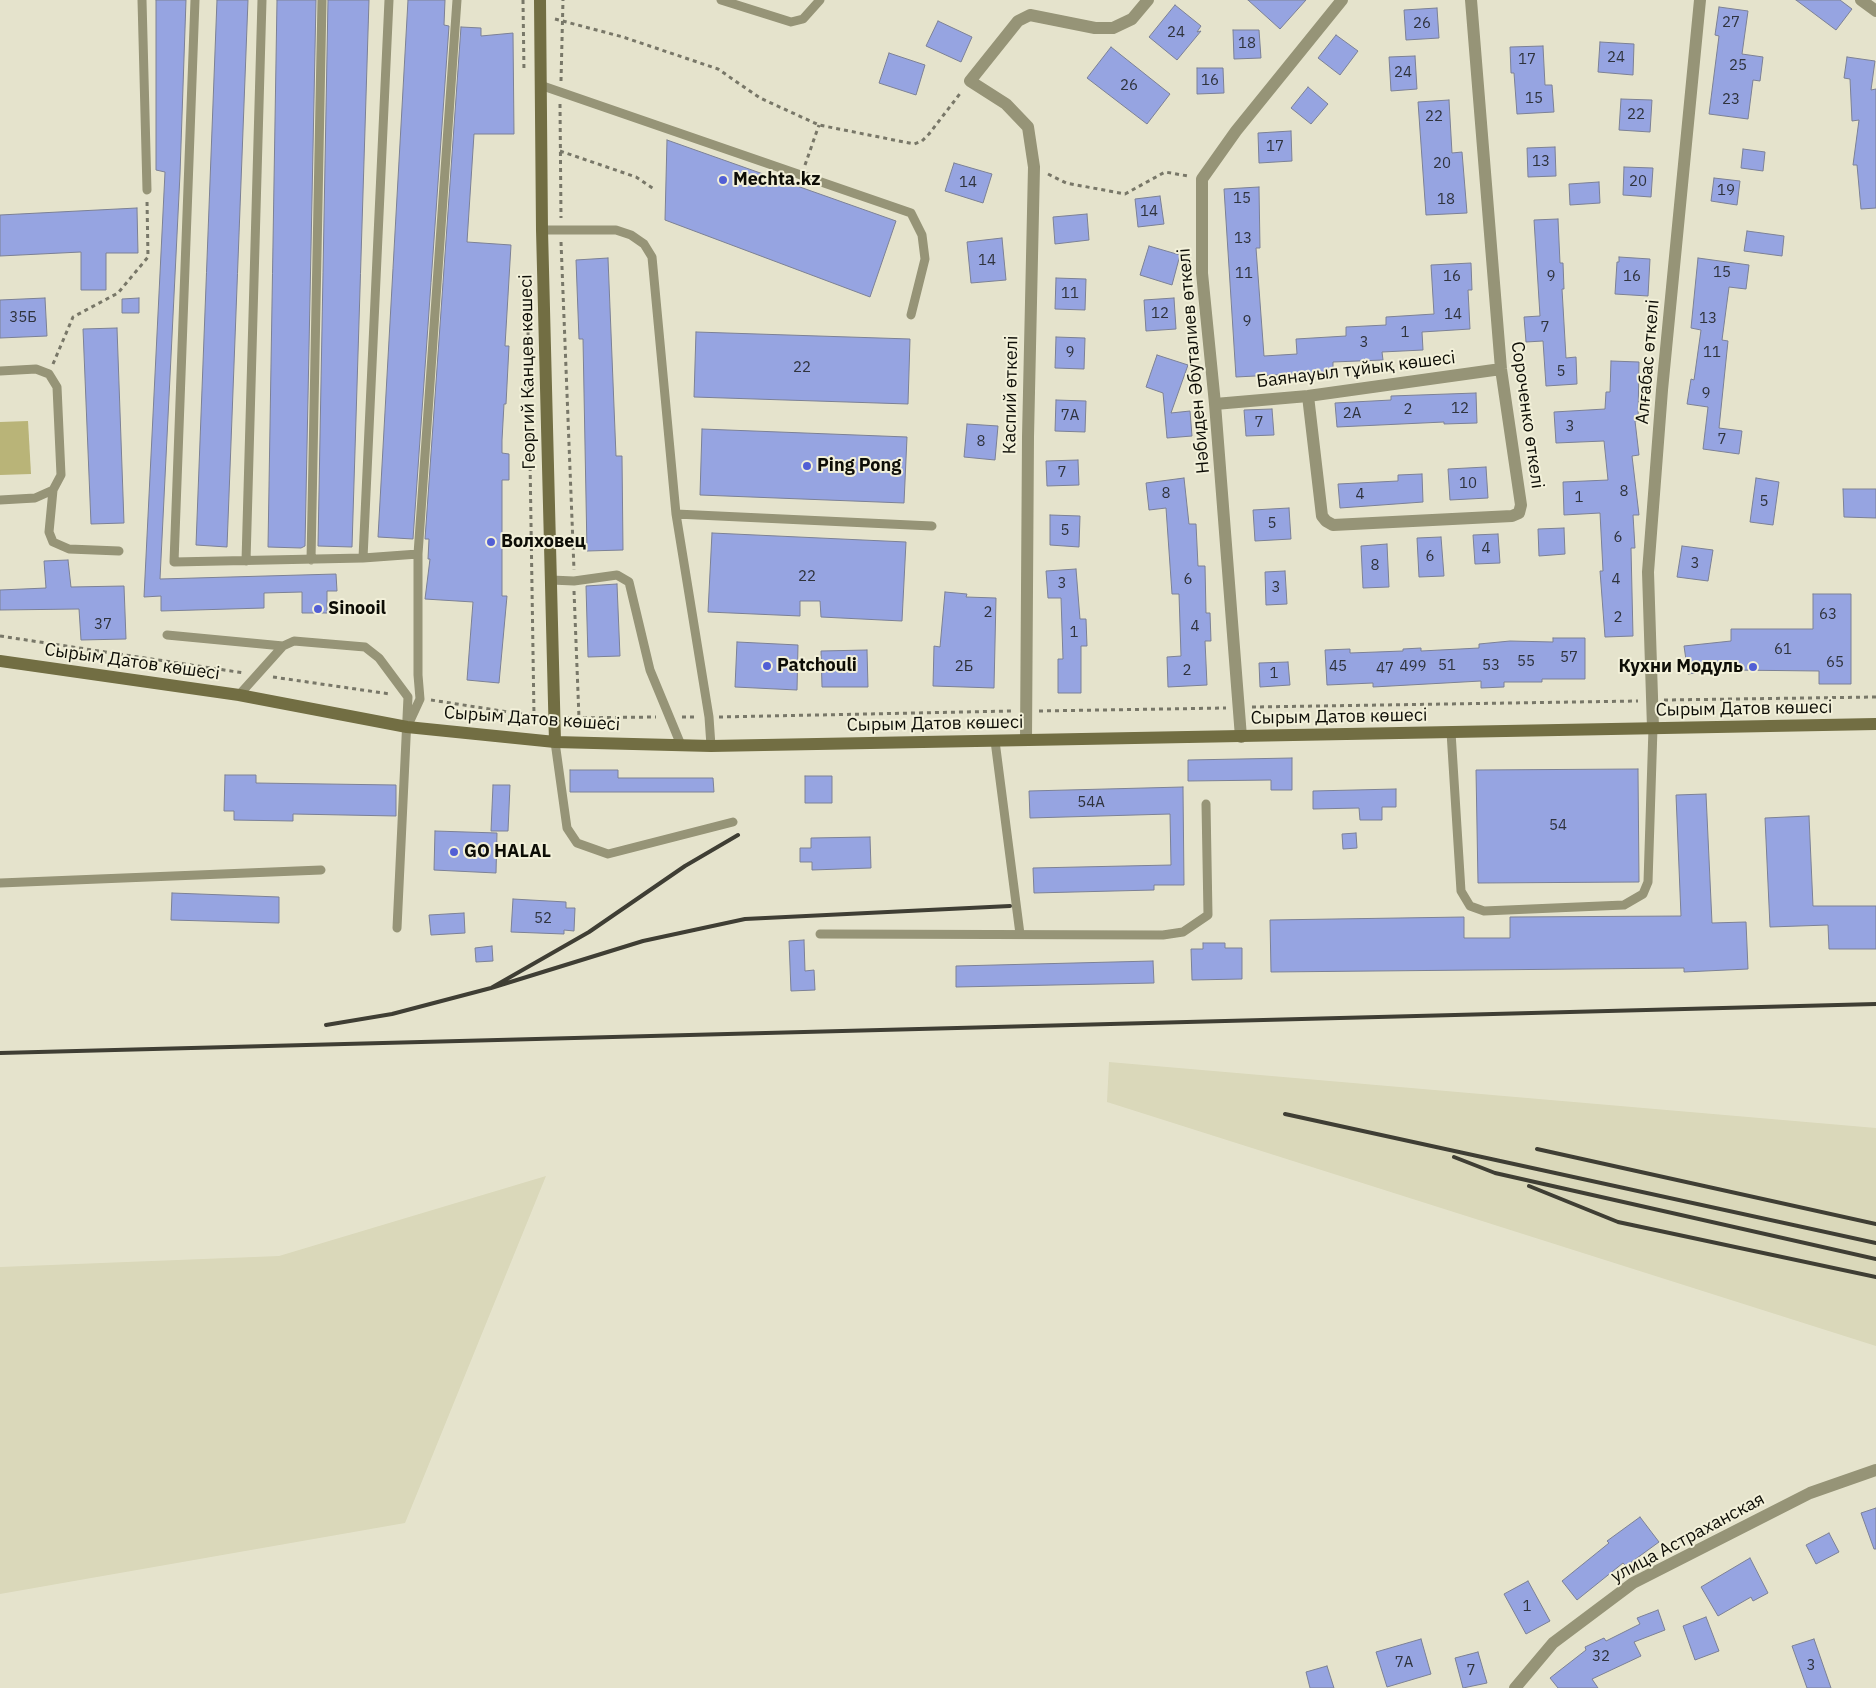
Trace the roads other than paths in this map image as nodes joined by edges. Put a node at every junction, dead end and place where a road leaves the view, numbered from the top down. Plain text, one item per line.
1 (142, 0) edge
2 (195, 0) edge
3 (262, 0) edge
4 (322, 0) edge
5 (389, 0) edge
6 (457, 0) edge
7 (540, 0) edge
8 (721, 0) edge
9 (820, 0) edge
10 (1148, 0) edge
11 (1342, 0) edge
12 (1471, 0) edge
13 (1700, 0) edge
14 (1861, 0) edge
15 (1876, 11) edge
16 (540, 85) junction
17 (146, 190) road end
18 (542, 230) junction
19 (911, 315) dead end
20 (1501, 369) junction
21 (0, 371) edge
22 (1308, 396) junction
23 (1216, 404) junction
24 (53, 490) junction
25 (0, 500) edge
26 (676, 514) junction
27 (932, 526) dead end
28 (119, 551) dead end
29 (418, 554) junction
30 (363, 558) junction
31 (246, 560) junction
32 (311, 560) junction
33 (551, 580) junction
34 (168, 634) dead end
35 (283, 646) junction
36 (0, 661) edge
37 (239, 695) junction
38 (1876, 724) edge
39 (407, 727) junction
40 (1653, 728) junction
41 (1451, 732) junction
42 (1241, 737) junction
43 (1026, 740) junction
44 (995, 741) junction
45 (555, 742) junction
46 (681, 745) junction
47 (711, 746) junction
48 (1206, 804) dead end
49 (733, 822) dead end
50 (321, 870) dead end
51 (0, 883) edge
52 (397, 928) dead end
53 (820, 934) dead end
54 (1020, 934) junction
55 (1876, 1470) edge
56 (1515, 1688) edge

1 - 17 lane
2 - 31 lane
3 - 31 lane
4 - 32 lane
5 - 30 lane
6 - 29 lane
7 - 16 main road, Георгий Канцев көшесі
8 - 9 lane
10 - 43 street, Каспий өткелі
11 - 23 street, Нәбиден Әбуталиев өткелі
12 - 20 street, Сороченко өткелі
13 - 40 street, Алғабас өткелі
14 - 15 street
16 - 18 main road, Георгий Канцев көшесі
16 - 19 lane
18 - 26 lane
18 - 33 main road, Георгий Канцев көшесі
20 - 22 street, Баянауыл тұйық көшесі
20 - 22 street, Сороченко өткелі
21 - 24 lane
22 - 23 street, Баянауыл тұйық көшесі
23 - 42 street, Нәбиден Әбуталиев өткелі
24 - 25 lane
24 - 28 lane
26 - 27 lane
26 - 47 lane
29 - 30 lane
29 - 39 lane
30 - 32 lane
31 - 32 lane
33 - 45 main road, Георгий Канцев көшесі
33 - 46 lane
34 - 35 lane
35 - 37 lane
35 - 39 lane
36 - 37 main road, Сырым Датов көшесі
37 - 39 main road, Сырым Датов көшесі
38 - 40 main road, Сырым Датов көшесі
39 - 45 main road, Сырым Датов көшесі
39 - 52 lane
40 - 41 main road, Сырым Датов көшесі
40 - 41 lane
41 - 42 main road, Сырым Датов көшесі
42 - 43 main road, Сырым Датов көшесі
43 - 44 main road, Сырым Датов көшесі
44 - 47 main road, Сырым Датов көшесі
44 - 54 lane
45 - 46 main road, Сырым Датов көшесі
45 - 49 lane
46 - 47 main road, Сырым Датов көшесі
48 - 54 lane
50 - 51 lane
53 - 54 lane
55 - 56 street, улица Астраханская

